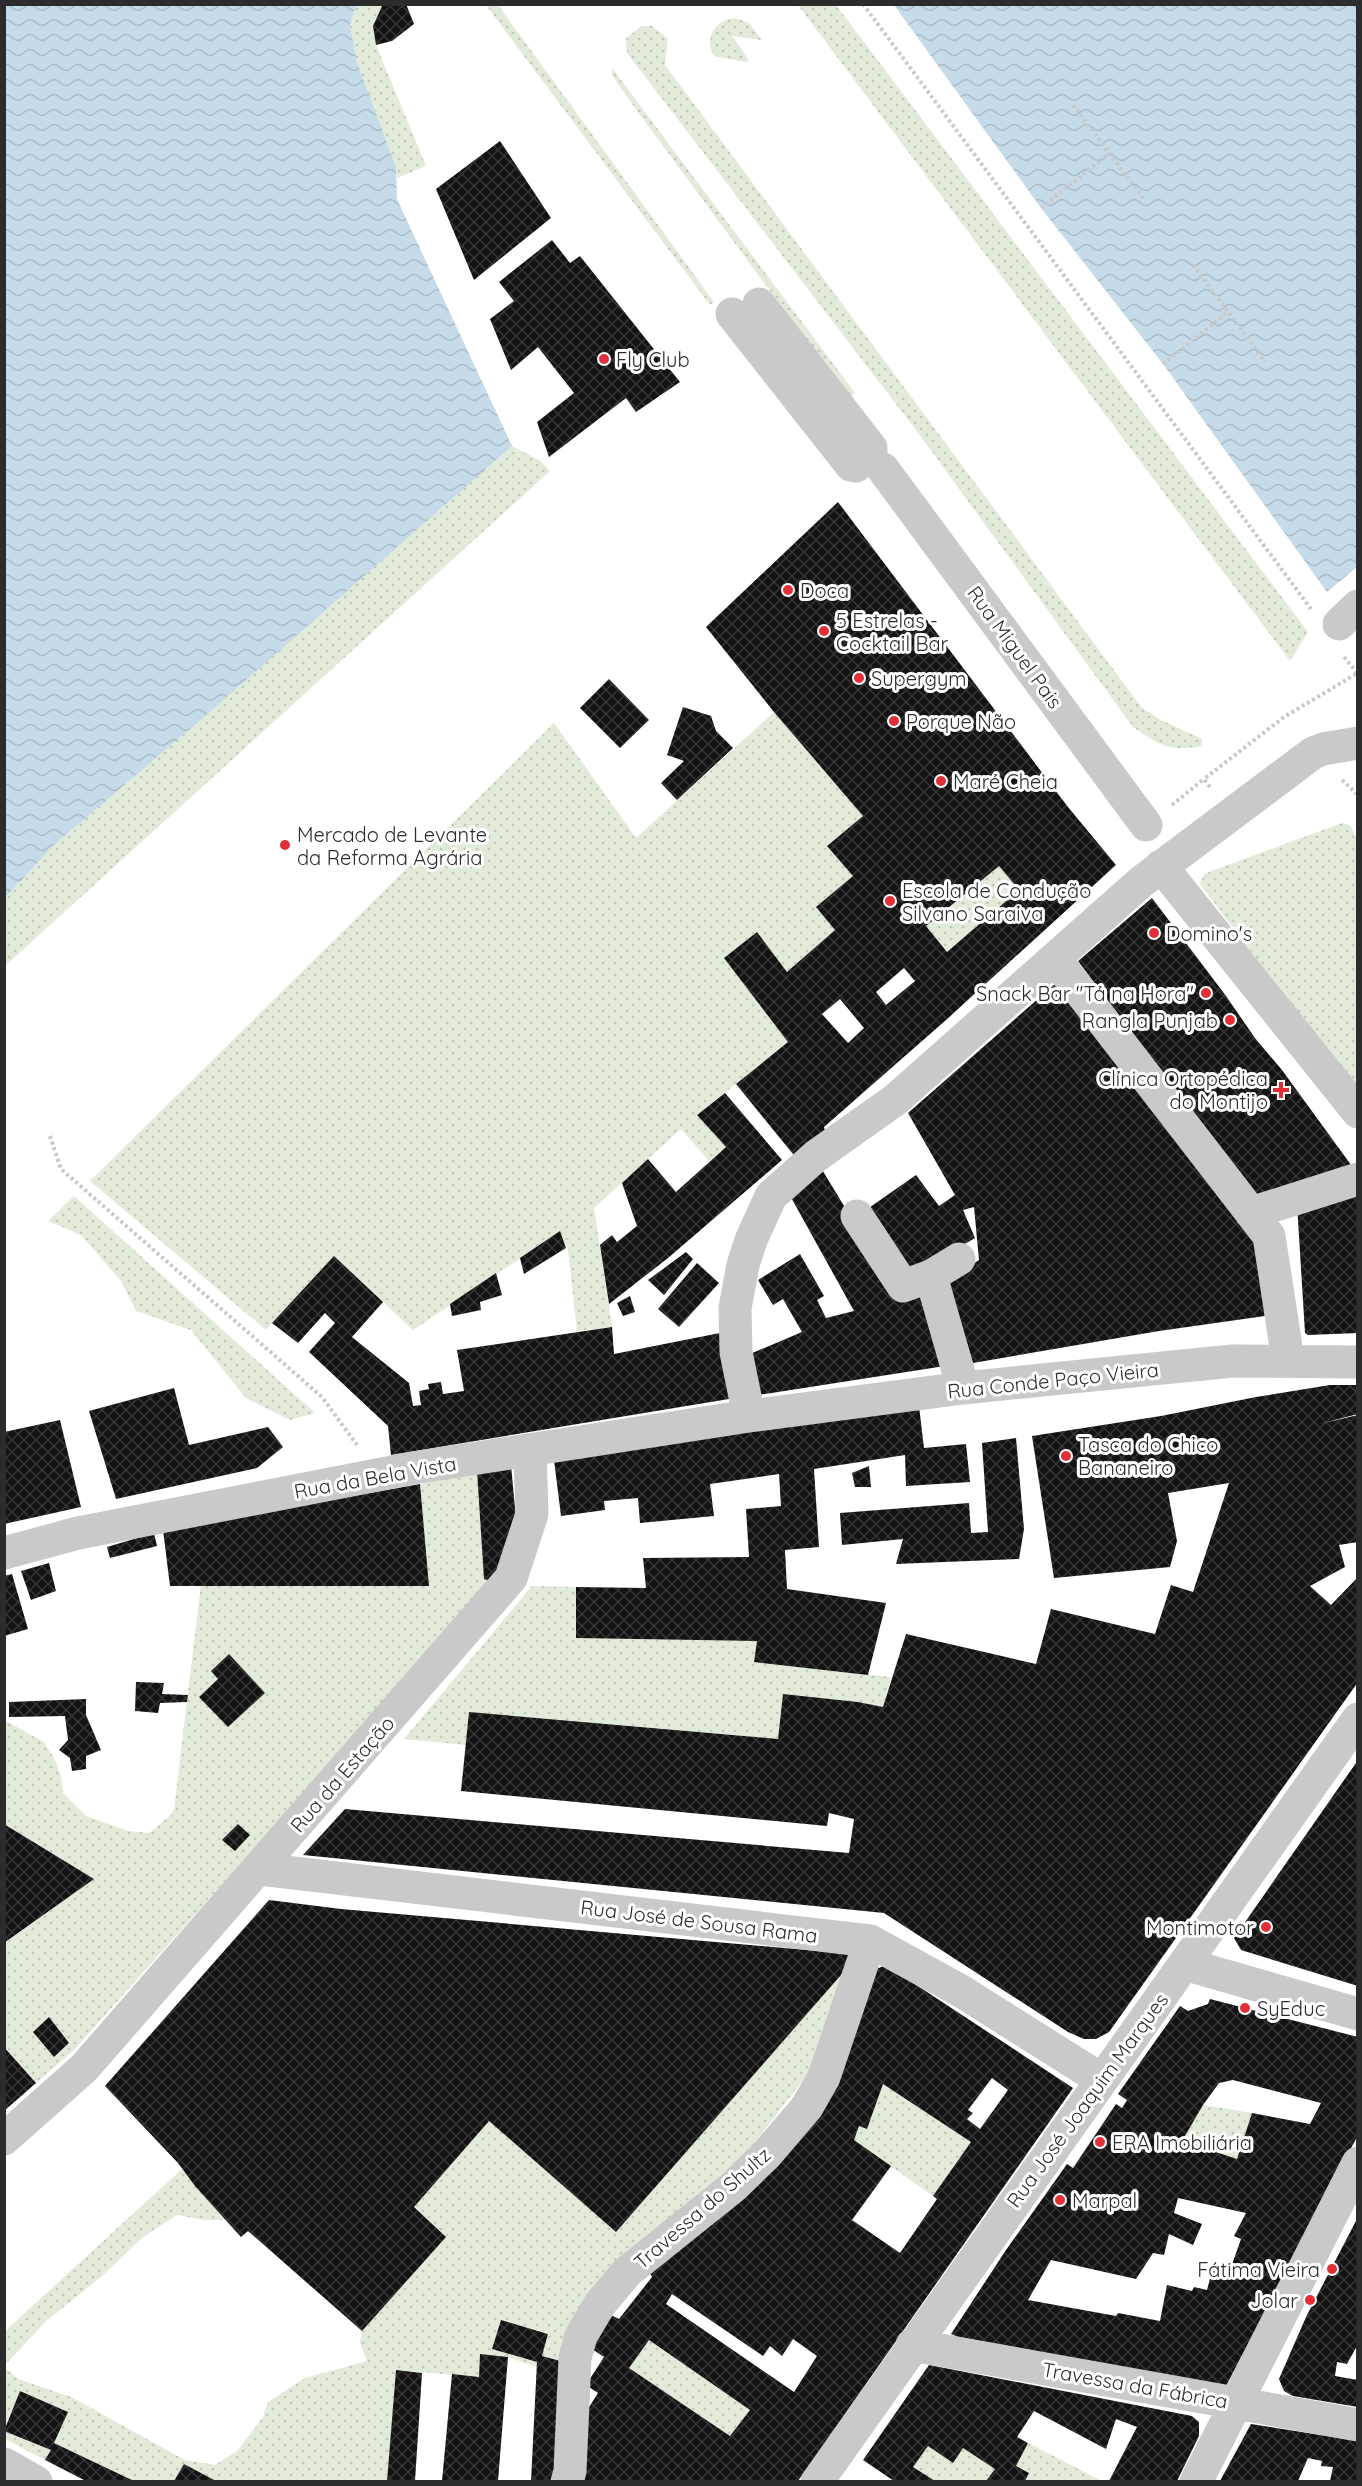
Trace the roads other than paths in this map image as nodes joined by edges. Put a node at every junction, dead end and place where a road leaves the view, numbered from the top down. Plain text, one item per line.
1 (883, 469) dead end
2 (1358, 743) edge
3 (1146, 825) road end
4 (1151, 874) junction
5 (1054, 959) junction
6 (1358, 1112) edge
7 (1358, 1179) edge
8 (1251, 1213) junction
9 (857, 1216) dead end
10 (959, 1259) dead end
11 (931, 1276) junction
12 (1288, 1360) junction
13 (1358, 1362) edge
14 (963, 1389) junction
15 (749, 1416) junction
16 (530, 1451) junction
17 (4, 1553) edge
18 (1358, 1719) edge
19 (260, 1869) junction
20 (870, 1941) junction
21 (1184, 1964) junction
22 (1358, 2014) edge
23 (1102, 2080) junction
24 (4, 2139) edge
25 (1358, 2163) edge
26 (912, 2345) junction
27 (1236, 2404) junction
28 (1358, 2425) edge
29 (4, 2464) edge
30 (36, 2481) edge
31 (567, 2481) edge
32 (817, 2481) edge
33 (1196, 2481) edge

1 - 3 street, Rua Miguel Pais
2 - 4 street
4 - 5 street
4 - 6 street
5 - 8 street
5 - 15 street
7 - 8 street
8 - 12 street
9 - 11 street
10 - 11 street
11 - 14 street
12 - 13 street, Rua Conde Paço Vieira
12 - 14 street, Rua Conde Paço Vieira
14 - 15 street, Rua Conde Paço Vieira
15 - 16 street, Rua da Bela Vista
16 - 17 street, Rua da Bela Vista
16 - 19 street, Rua da Estação
18 - 21 street, Rua José Joaquim Marques
19 - 20 street, Rua José de Sousa Rama
19 - 24 street, Rua da Estação
20 - 23 street, Rua José de Sousa Rama
20 - 31 street, Travessa do Shultz
21 - 22 street
21 - 23 street, Rua José Joaquim Marques
23 - 26 street, Rua José Joaquim Marques
25 - 27 street
26 - 27 street, Travessa da Fábrica
26 - 32 street, Rua José Joaquim Marques
27 - 28 street, Travessa da Fábrica
27 - 33 street
29 - 30 street

